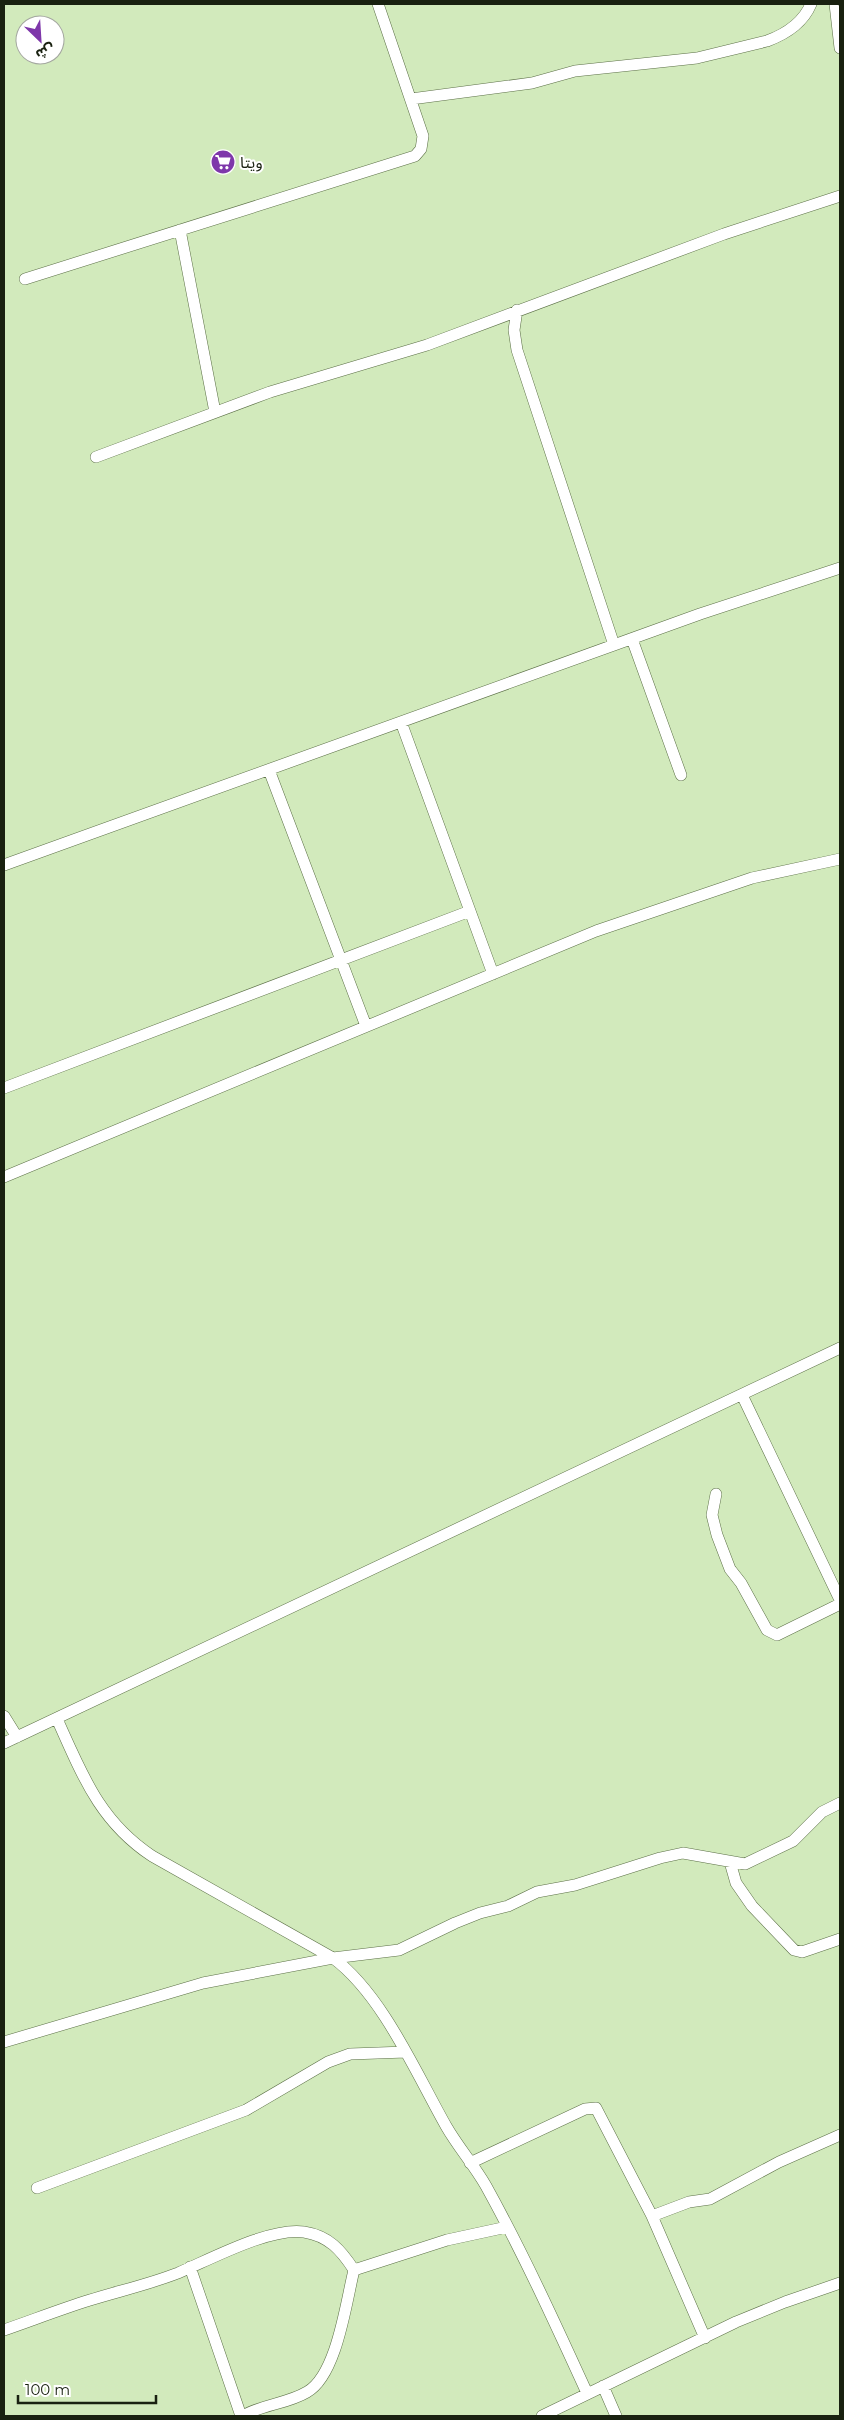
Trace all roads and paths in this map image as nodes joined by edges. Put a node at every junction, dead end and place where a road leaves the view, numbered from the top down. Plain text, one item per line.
1 (378, 4) edge
2 (811, 4) edge
3 (835, 4) edge
4 (840, 48) edge
5 (411, 99) junction
6 (840, 196) edge
7 (180, 230) junction
8 (26, 279) dead end
9 (517, 310) junction
10 (215, 412) junction
11 (96, 457) dead end
12 (840, 568) edge
13 (632, 639) junction
14 (614, 645) junction
15 (401, 722) junction
16 (269, 770) junction
17 (681, 775) dead end
18 (840, 859) edge
19 (4, 865) edge
20 (470, 911) junction
21 (341, 960) junction
22 (493, 974) junction
23 (366, 1026) junction
24 (4, 1088) edge
25 (4, 1177) edge
26 (840, 1348) edge
27 (742, 1395) junction
28 (716, 1494) dead end
29 (840, 1600) edge
30 (840, 1604) edge
31 (4, 1716) edge
32 (57, 1719) junction
33 (17, 1737) junction
34 (4, 1744) edge
35 (840, 1803) edge
36 (730, 1862) junction
37 (840, 1938) edge
38 (333, 1958) junction
39 (4, 2042) edge
40 (406, 2052) junction
41 (840, 2135) edge
42 (470, 2163) junction
43 (37, 2188) dead end
44 (652, 2216) junction
45 (507, 2227) junction
46 (190, 2267) junction
47 (354, 2270) junction
48 (840, 2283) edge
49 (4, 2330) edge
50 (705, 2338) junction
51 (603, 2386) junction
52 (587, 2393) junction
53 (242, 2416) edge
54 (542, 2416) edge
55 (616, 2416) edge

1 - 5 street
2 - 5 street
3 - 4 street
5 - 7 street
6 - 9 street
7 - 8 street
7 - 10 street
9 - 10 street
9 - 14 street
10 - 11 street
12 - 13 street
13 - 14 street
13 - 17 street
14 - 15 street
15 - 16 street
15 - 20 street
16 - 19 street
16 - 21 street
18 - 22 street
20 - 21 street
20 - 22 street
21 - 23 street
21 - 24 street
22 - 23 street
23 - 25 street
26 - 27 street
27 - 29 street
27 - 32 street
28 - 30 street
31 - 33 street
32 - 33 street
32 - 38 street
33 - 34 street
35 - 36 street
36 - 37 street
36 - 38 street
38 - 39 street
38 - 40 street
40 - 42 street
40 - 43 street
41 - 44 street
42 - 44 street
42 - 45 street
44 - 50 street
45 - 47 street
45 - 52 street
46 - 47 street
46 - 49 street
46 - 53 street
47 - 53 street
48 - 50 street
50 - 51 street
51 - 52 street
51 - 55 street
52 - 54 street

